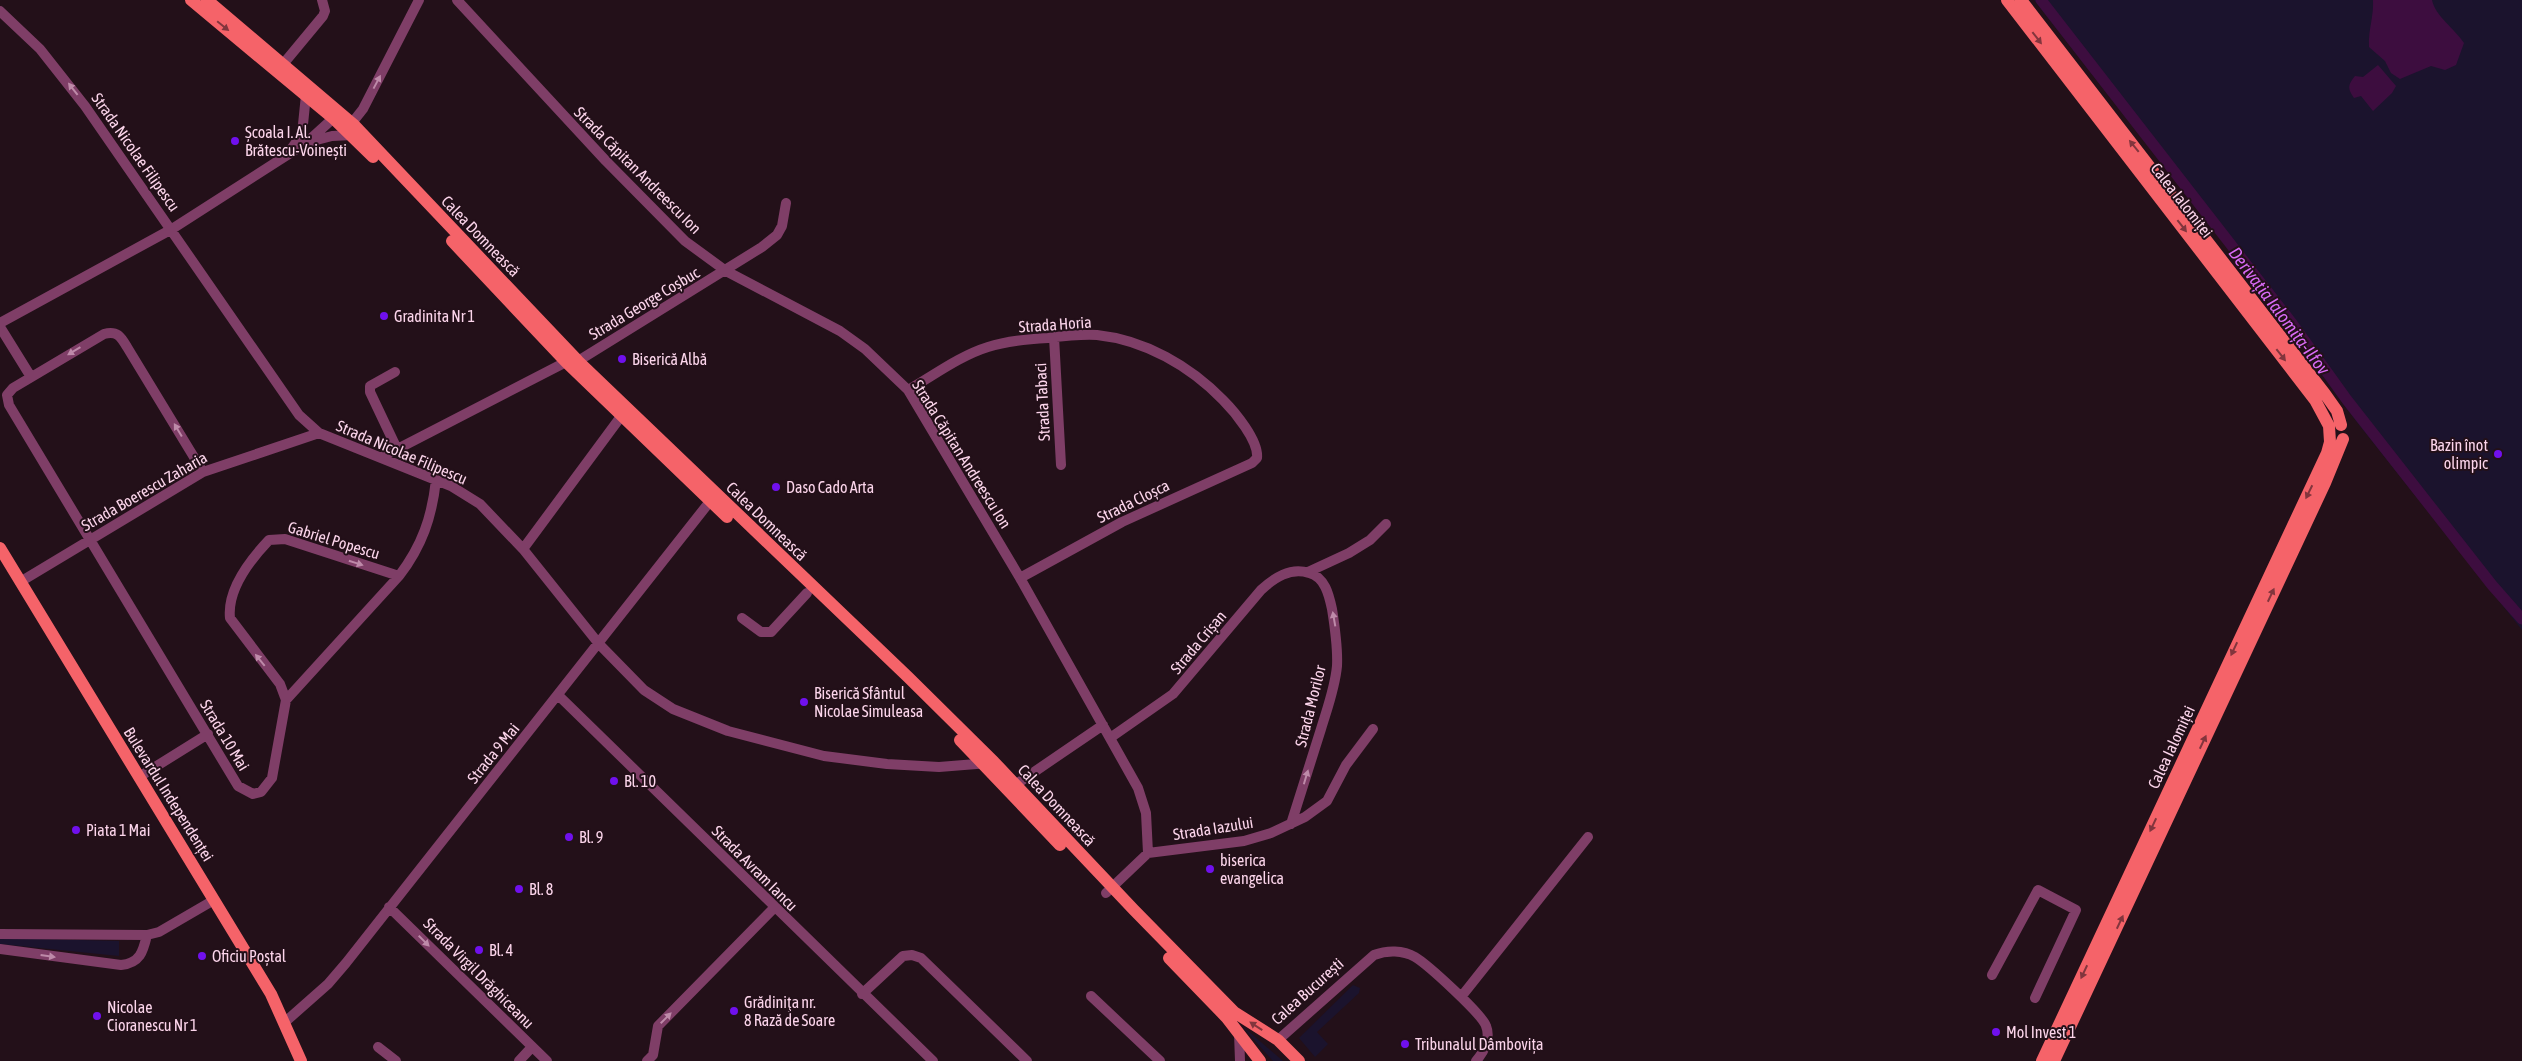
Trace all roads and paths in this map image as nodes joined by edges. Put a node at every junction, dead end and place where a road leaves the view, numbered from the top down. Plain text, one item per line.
1 (190, 0) edge
2 (207, 0) edge
3 (322, 0) edge
4 (419, 0) edge
5 (457, 0) edge
6 (2007, 0) edge
7 (2021, 0) edge
8 (0, 12) edge
9 (281, 67) junction
10 (306, 95) junction
11 (337, 115) junction
12 (352, 133) junction
13 (306, 143) junction
14 (287, 155) junction
15 (786, 203) dead end
16 (172, 229) junction
17 (726, 271) junction
18 (0, 323) edge
19 (0, 327) edge
20 (1054, 337) junction
21 (572, 362) junction
22 (394, 372) dead end
23 (31, 377) junction
24 (908, 390) junction
25 (624, 413) junction
26 (319, 433) junction
27 (2333, 433) junction
28 (397, 450) junction
29 (1258, 453) joint
30 (382, 457) junction
31 (1061, 464) dead end
32 (203, 472) junction
33 (436, 480) junction
34 (713, 498) junction
35 (1386, 524) dead end
36 (91, 540) junction
37 (0, 548) edge
38 (523, 549) junction
39 (1308, 572) junction
40 (399, 576) junction
41 (1020, 578) junction
42 (20, 582) junction
43 (806, 593) junction
44 (742, 618) dead end
45 (599, 644) junction
46 (558, 695) junction
47 (286, 700) junction
48 (1103, 724) junction
49 (1373, 729) dead end
50 (208, 734) junction
51 (1110, 738) junction
52 (988, 763) junction
53 (139, 777) junction
54 (1015, 785) junction
55 (1291, 824) junction
56 (1588, 837) dead end
57 (1148, 853) junction
58 (1109, 890) junction
59 (214, 900) junction
60 (389, 907) junction
61 (774, 908) junction
62 (0, 934) edge
63 (147, 935) junction
64 (0, 949) edge
65 (1992, 975) dead end
66 (862, 994) junction
67 (1091, 996) dead end
68 (1461, 997) junction
69 (2035, 998) dead end
70 (286, 1022) junction
71 (1239, 1033) junction
72 (1278, 1040) junction
73 (378, 1047) dead end
74 (532, 1048) junction
75 (301, 1061) edge
76 (396, 1061) edge
77 (519, 1061) edge
78 (547, 1061) edge
79 (647, 1061) edge
80 (933, 1061) edge
81 (1027, 1061) edge
82 (1160, 1061) edge
83 (1240, 1061) edge
84 (1260, 1061) edge
85 (1299, 1061) edge
86 (1476, 1061) edge
87 (2042, 1061) edge
88 (2054, 1061) edge

1 -> 9 main road, Calea Domnească
2 - 9 main road, Calea Domnească
3 - 9 street
12 -> 4 street
5 - 17 street, Strada Căpitan Andreescu Ion
6 -> 27 main road, Calea Ialomiței
27 -> 7 main road, Calea Ialomiței
16 -> 8 street, Strada Nicolae Filipescu
9 - 10 main road
9 - 11 main road, Calea Domnească
10 - 11 main road
10 - 14 street
11 - 12 main road, Calea Domnească
11 - 13 street
12 - 13 street
12 - 21 main road, Calea Domnească
12 - 21 main road, Calea Domnească
13 - 14 street
14 - 16 street
15 - 17 street, Strada George Coșbuc
16 - 18 street
16 - 26 street, Strada Nicolae Filipescu
17 - 21 street, Strada George Coșbuc
17 - 24 street, Strada Căpitan Andreescu Ion
19 - 23 street
20 - 24 street, Strada Horia
20 - 29 street, Strada Horia
20 - 31 street, Strada Tabaci
21 - 25 main road, Calea Domnească
21 - 28 street, Strada George Coșbuc
22 - 28 street
32 -> 23 street, Strada 10 Mai
23 - 36 street, Strada 10 Mai
24 - 41 street, Strada Căpitan Andreescu Ion
25 - 34 main road, Calea Domnească
25 - 38 street
26 - 30 street, Strada Nicolae Filipescu
26 - 32 street, Strada Boerescu Zaharia
27 -> 87 main road, Calea Ialomiței
88 -> 27 main road, Calea Ialomiței
28 - 30 street, Strada George Coșbuc
29 - 41 street, Strada Cloșca
30 - 33 street, Strada Nicolae Filipescu
32 - 36 street, Strada Boerescu Zaharia
33 - 38 street, Strada Nicolae Filipescu
33 - 40 street
34 - 43 main road, Calea Domnească
34 - 45 street, Strada 9 Mai
34 - 52 main road, Calea Domnească
35 - 39 street, Strada Crișan
36 - 42 street, Strada Boerescu Zaharia
36 - 50 street, Strada 10 Mai
37 - 42 main road, Bulevardul Independenței
38 - 45 street, Strada Nicolae Filipescu
39 - 51 street, Strada Crișan
55 -> 39 street, Strada Morilor
40 - 47 street
47 -> 40 street, Gabriel Popescu
41 - 48 street, Strada Căpitan Andreescu Ion
42 - 53 main road, Bulevardul Independenței
43 - 44 street
43 - 52 main road, Calea Domnească
45 - 46 street, Strada 9 Mai
45 - 52 street, Strada Nicolae Filipescu
46 - 60 street, Strada 9 Mai
46 - 61 street, Strada Avram Iancu
47 - 50 street, Strada 10 Mai
48 - 51 street, Strada Căpitan Andreescu Ion
48 - 54 street
49 - 55 street, Strada Iazului
50 - 53 street
51 - 57 street, Strada Căpitan Andreescu Ion
52 - 54 main road, Calea Domnească
52 - 58 main road, Calea Domnească
53 - 59 main road, Bulevardul Independenței
54 - 58 main road, Calea Domnească
55 - 57 street, Strada Iazului
56 - 68 street
57 - 58 street
58 - 71 main road, Calea Domnească
72 -> 58 main road, Calea Domnească
59 - 63 street
59 - 70 main road, Bulevardul Independenței
60 - 70 street, Strada 9 Mai
60 -> 74 street, Strada Virgil Drăghiceanu
61 - 66 street, Strada Avram Iancu
79 -> 61 street
62 - 63 street
64 -> 63 street
65 - 69 street
66 - 80 street, Strada Avram Iancu
66 - 81 street
67 - 82 street
68 - 72 street, Calea București
68 - 86 street, Calea București
70 - 75 main road, Bulevardul Independenței
71 - 83 street
71 - 84 main road, Calea Domnească
72 - 85 main road, Calea București
73 - 76 street
74 - 77 street
74 - 78 street, Strada Virgil Drăghiceanu

